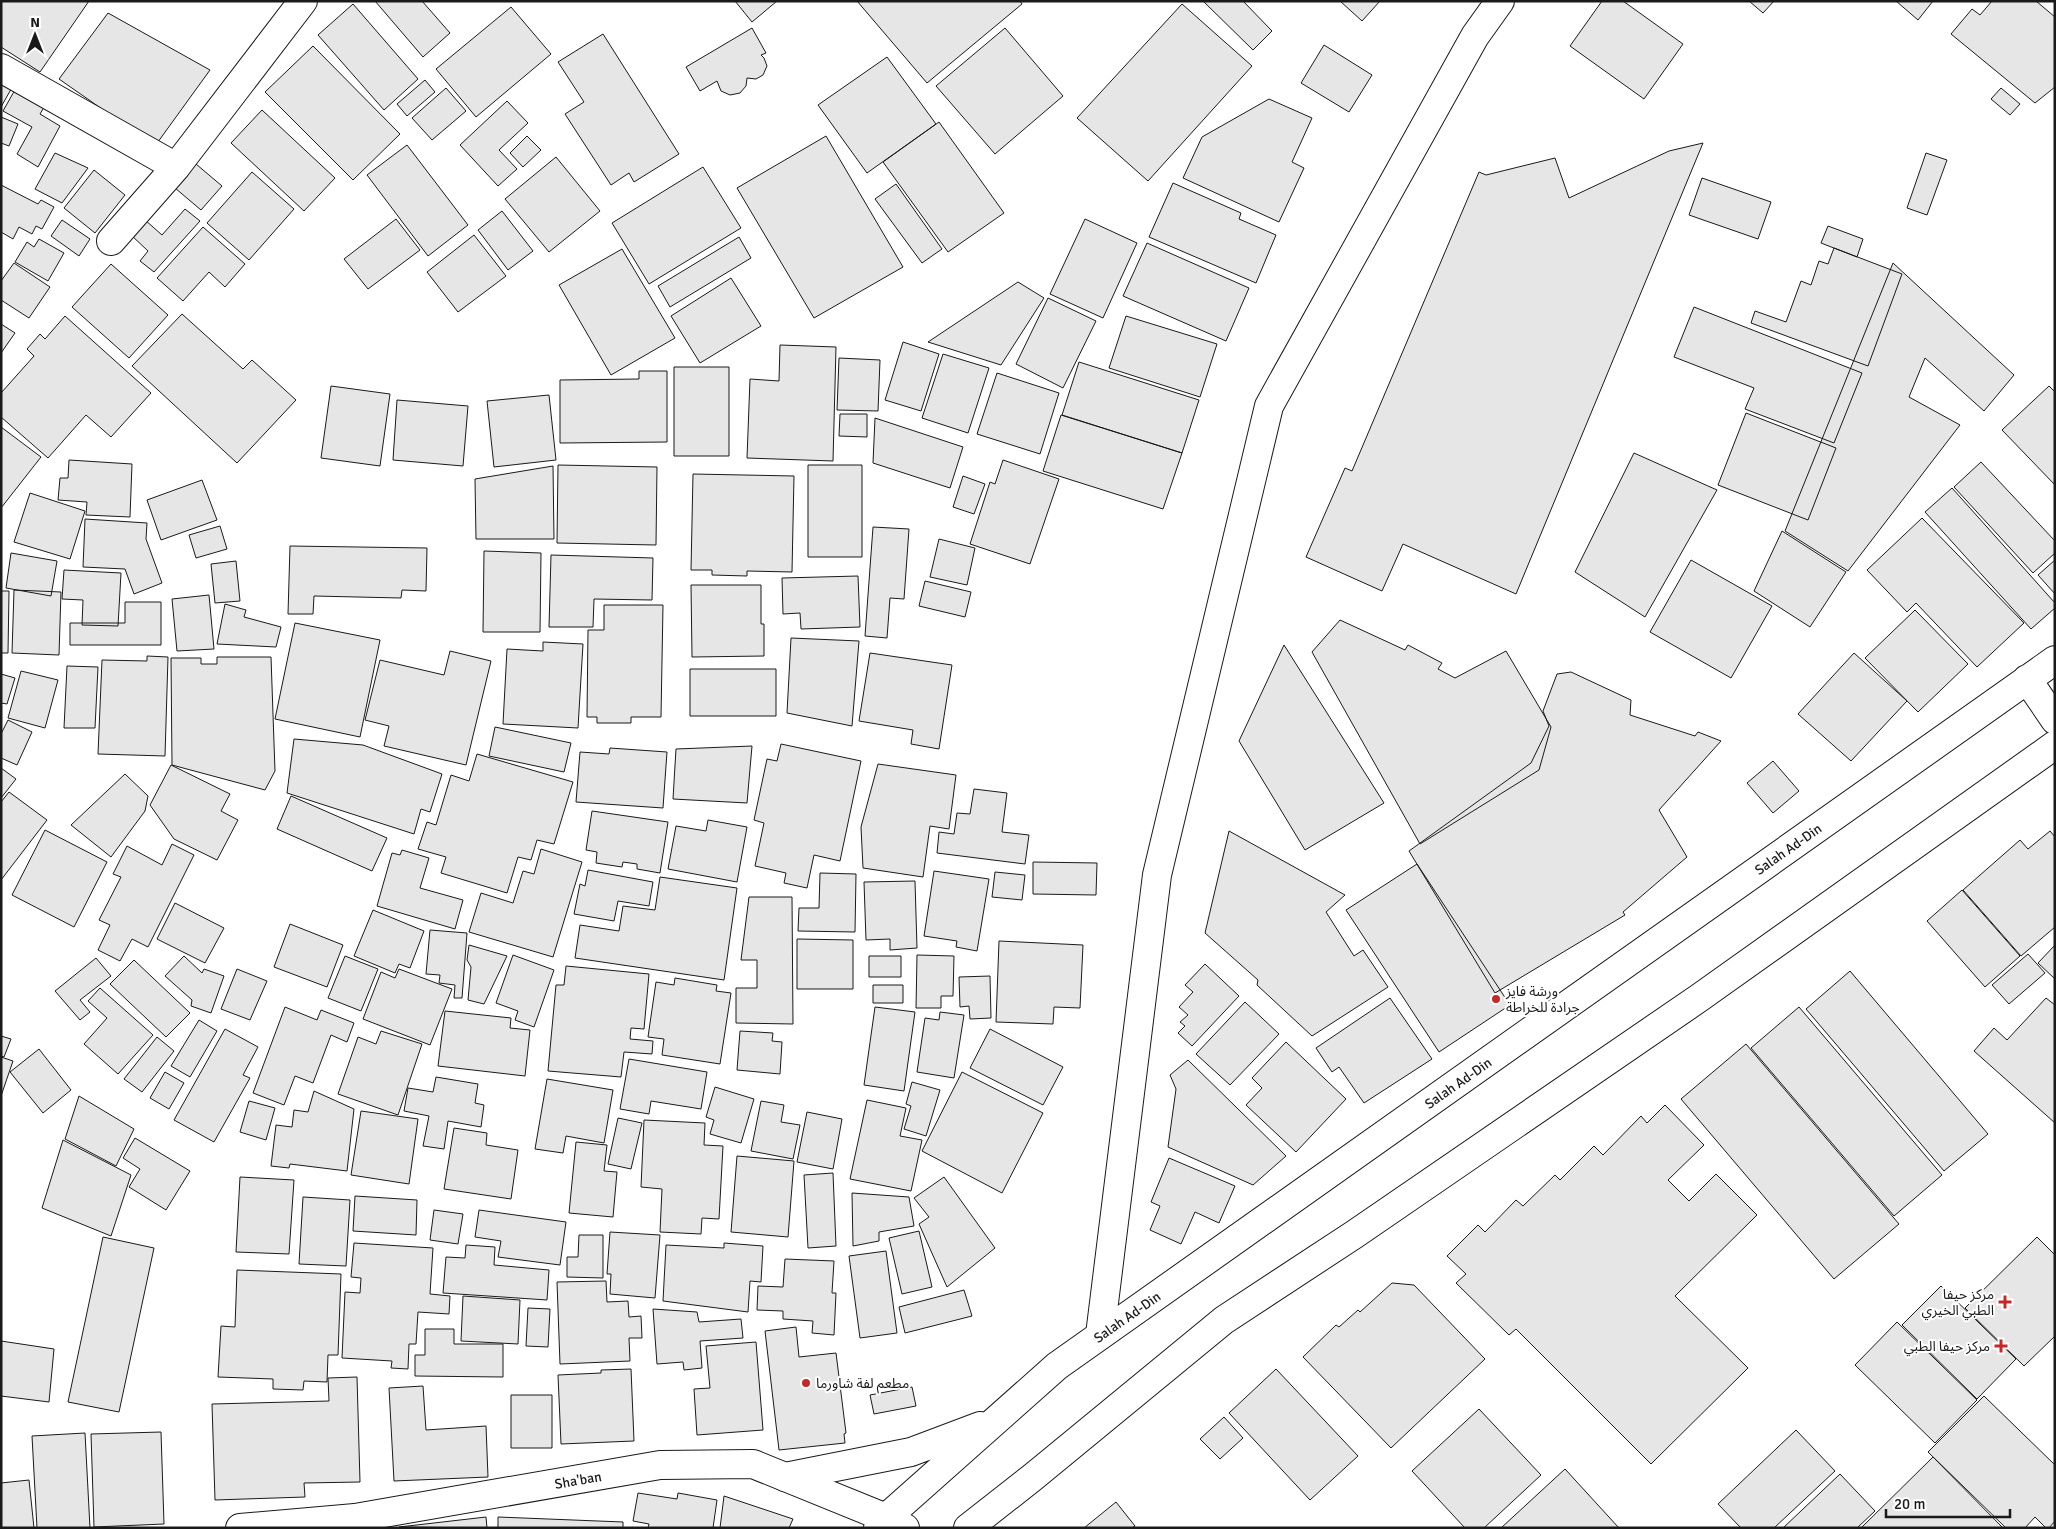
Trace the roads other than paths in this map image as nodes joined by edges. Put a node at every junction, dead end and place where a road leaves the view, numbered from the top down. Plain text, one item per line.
1 (303, 1) edge
2 (1500, 1) edge
3 (1, 68) edge
4 (176, 167) junction
5 (111, 241) dead end
6 (2055, 660) edge
7 (2027, 679) junction
8 (2055, 720) edge
9 (2055, 745) edge
10 (1100, 1336) junction
11 (996, 1421) junction
12 (785, 1477) junction
13 (890, 1525) edge
14 (240, 1528) edge
15 (968, 1528) edge

1 - 4 main road
2 - 10 main road
3 - 4 main road
4 - 5 main road
6 - 7 main road, Salah Ad-Din
7 - 8 main road
7 - 10 main road, Salah Ad-Din
9 - 15 main road
10 - 11 main road, Salah Ad-Din
11 - 12 main road
11 - 13 main road, Salah Ad-Din
12 - 13 main road, Sha'ban
12 - 14 main road, Sha'ban

